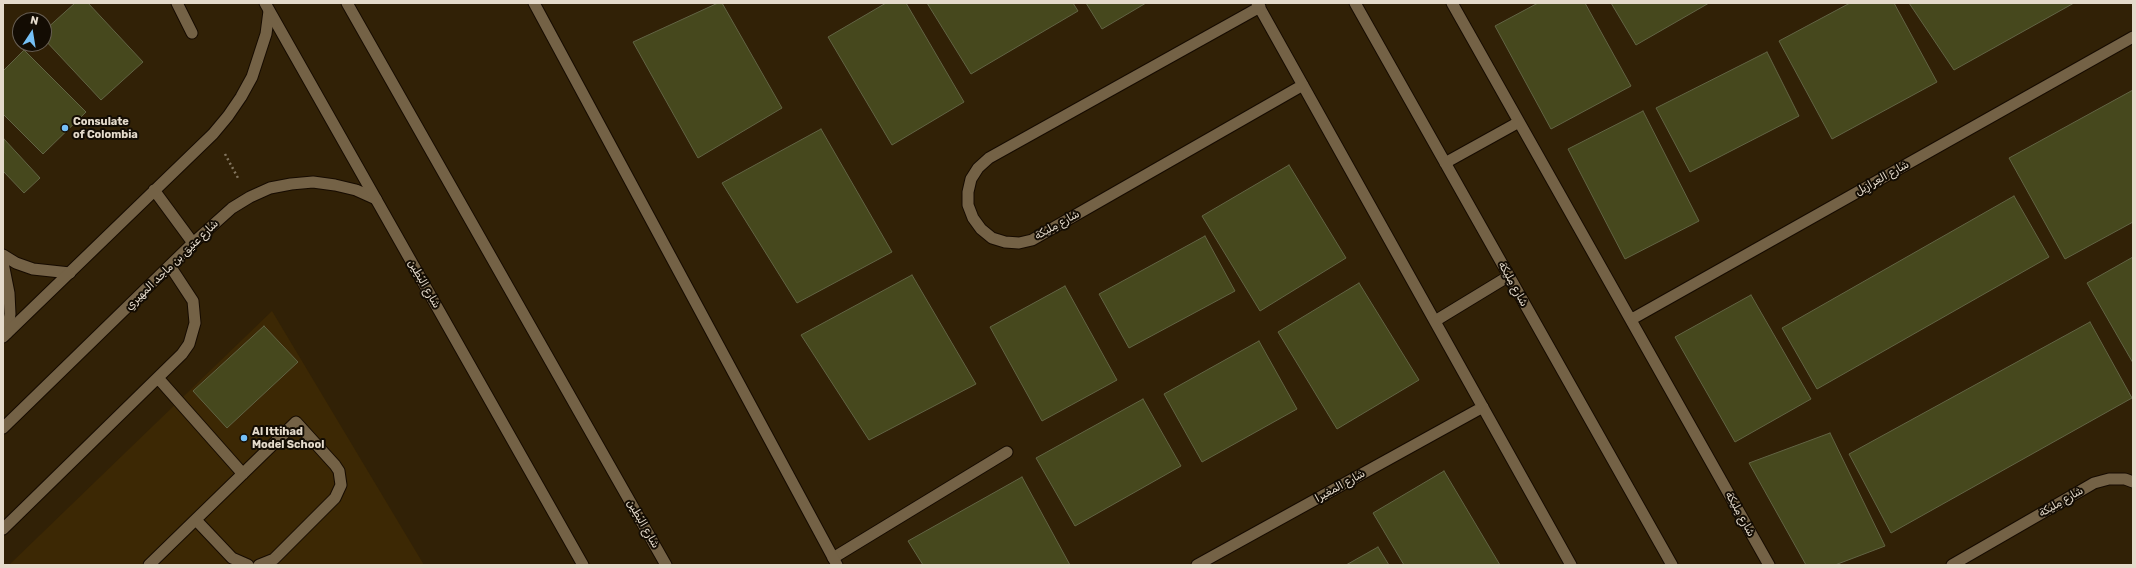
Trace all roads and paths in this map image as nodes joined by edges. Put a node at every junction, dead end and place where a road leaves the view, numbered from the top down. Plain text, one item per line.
1 (177, 3) edge
2 (347, 3) edge
3 (534, 3) edge
4 (1355, 3) edge
5 (1452, 3) edge
6 (1259, 5) edge
7 (267, 7) edge
8 (192, 33) dead end
9 (2133, 37) edge
10 (1303, 85) junction
11 (1519, 122) junction
12 (213, 134) junction
13 (1445, 163) junction
14 (154, 190) junction
15 (250, 197) junction
16 (376, 199) junction
17 (194, 243) junction
18 (3, 255) edge
19 (3, 263) edge
20 (170, 266) junction
21 (70, 272) junction
22 (1509, 276) junction
23 (1632, 319) junction
24 (1435, 321) junction
25 (5, 335) edge
26 (158, 378) junction
27 (1483, 407) junction
28 (3, 428) edge
29 (1007, 452) dead end
30 (243, 474) junction
31 (2133, 482) edge
32 (196, 520) junction
33 (3, 528) edge
34 (835, 561) edge
35 (149, 565) edge
36 (248, 565) edge
37 (259, 565) edge
38 (583, 565) edge
39 (666, 565) edge
40 (1197, 565) edge
41 (1571, 565) edge
42 (1672, 565) edge
43 (1769, 565) edge
44 (1952, 565) edge

1 - 8 street
2 - 39 street, شارع البَطِين
3 - 34 street
4 - 13 street, شارع مِليكة
5 - 11 street, شارع مِليكة
6 - 10 street, شارع مِليكة
6 - 10 street, شارع مِليكة
7 - 12 street
7 - 16 street, شارع البَطِين
9 - 23 street, شارع العِرازِيل
10 - 24 street, شارع مِليكة
11 - 13 street
11 - 23 street, شارع مِليكة
12 - 14 street
12 - 15 path
13 - 22 street, شارع مِليكة
14 - 17 street
14 - 21 street
15 - 16 street, شارع عتيق بن ماجد المهيري
15 - 17 street, شارع عتيق بن ماجد المهيري
16 - 38 street, شارع البَطِين
17 - 20 street, شارع عتيق بن ماجد المهيري
18 - 21 street
19 - 25 street
20 - 26 street
20 - 28 street, شارع عتيق بن ماجد المهيري
21 - 25 street
22 - 24 street
22 - 42 street, شارع مِليكة
23 - 43 street, شارع مِليكة
24 - 27 street, شارع مِليكة
26 - 30 street
26 - 33 street
27 - 40 street, شارع المغيرا
27 - 41 street, شارع مِليكة
29 - 34 street
30 - 32 street
30 - 37 street
31 - 44 street, شارع مِليكة
32 - 35 street
32 - 36 street

